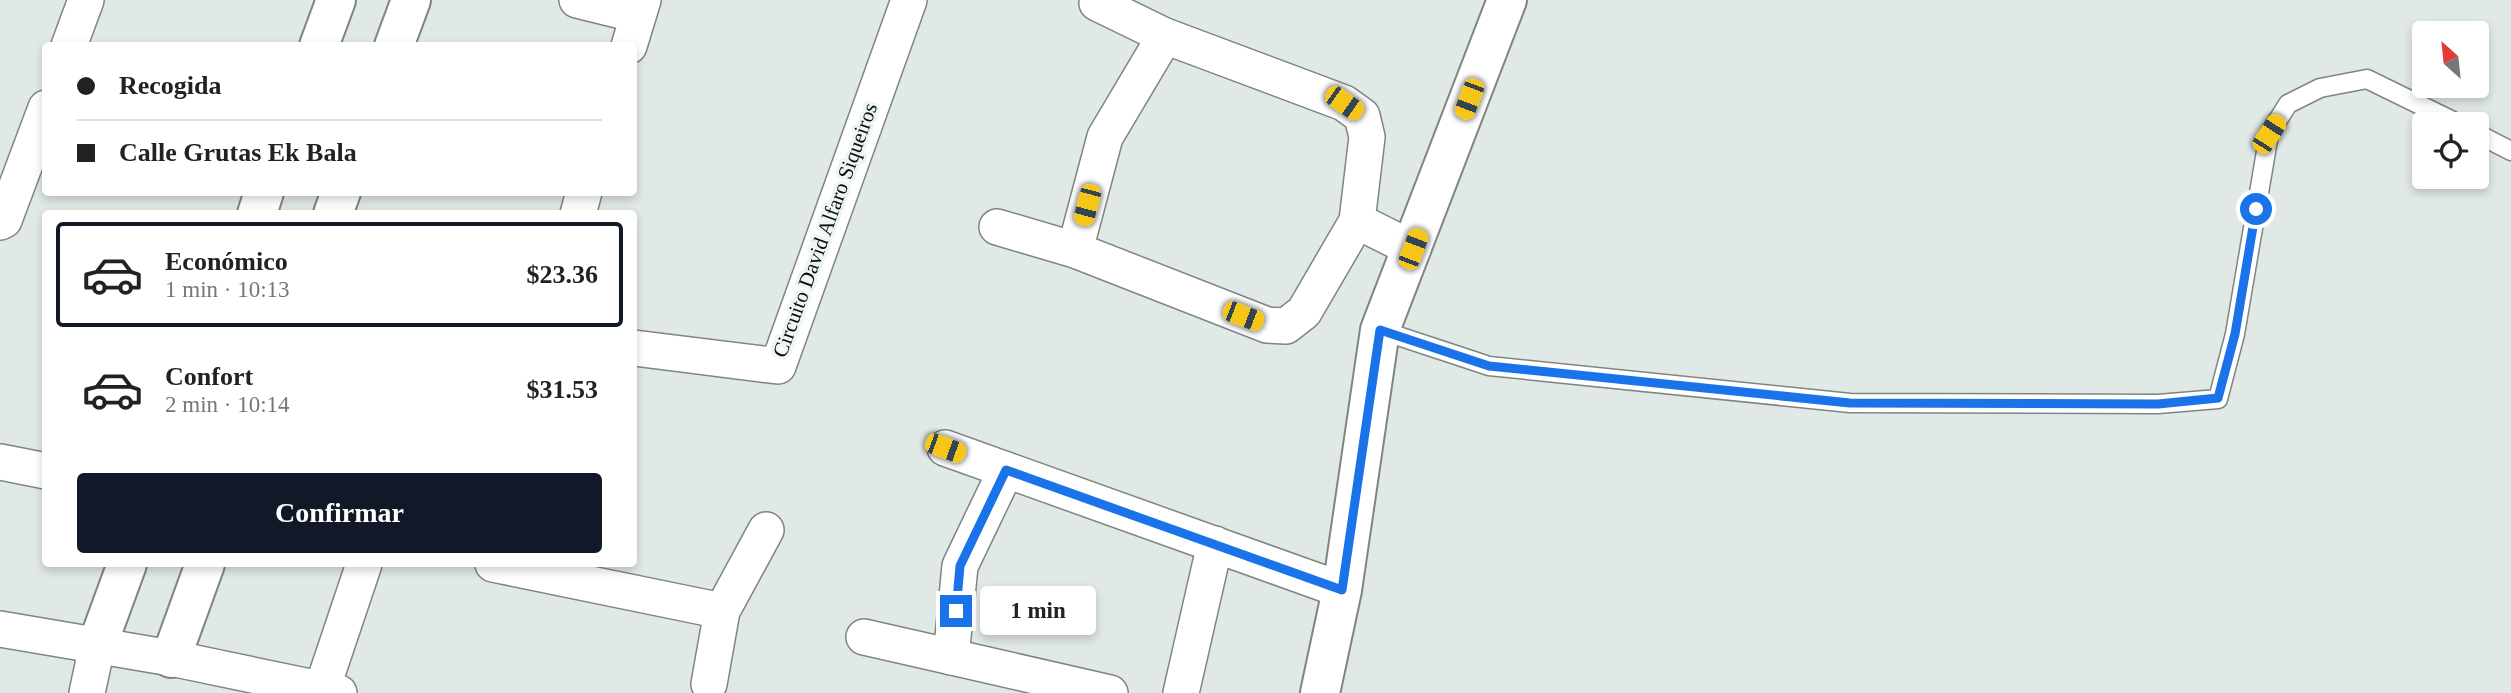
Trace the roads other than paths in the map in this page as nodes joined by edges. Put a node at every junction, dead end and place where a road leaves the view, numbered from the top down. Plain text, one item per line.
1 (86, 0) edge
2 (336, 0) edge
3 (411, 0) edge
4 (577, 0) edge
5 (909, 0) edge
6 (1507, 0) edge
7 (1097, 3) dead end
8 (637, 20) edge
9 (1166, 36) junction
10 (70, 42) edge
11 (320, 42) edge
12 (395, 42) edge
13 (2434, 112) edge
14 (42, 119) edge
15 (2489, 140) edge
16 (2511, 151) edge
17 (1357, 221) junction
18 (0, 222) edge
19 (997, 227) dead end
20 (1413, 249) junction
21 (1075, 250) junction
22 (1380, 330) junction
23 (637, 348) edge
24 (945, 448) dead end
25 (0, 462) edge
26 (42, 470) edge
27 (1006, 470) junction
28 (766, 530) dead end
29 (1215, 544) junction
30 (126, 567) edge
31 (204, 567) edge
32 (363, 567) edge
33 (508, 567) edge
34 (1342, 590) junction
35 (722, 611) junction
36 (0, 629) edge
37 (864, 636) dead end
38 (97, 646) junction
39 (951, 657) junction
40 (170, 658) junction
41 (709, 684) dead end
42 (331, 691) edge
43 (87, 693) edge
44 (1110, 693) edge
45 (1181, 693) edge
46 (1320, 693) edge

1 - 10 street
2 - 11 street
3 - 12 street
4 - 8 street
5 - 23 street, Circuito David Alfaro Siqueiros
6 - 20 street
7 - 9 street
9 - 17 street
9 - 21 street
13 - 22 lane
14 - 18 street
15 - 16 lane
17 - 20 street
17 - 21 street
19 - 21 street
20 - 22 street
22 - 34 street
24 - 27 street
25 - 26 street
27 - 29 street
27 - 39 street
28 - 35 street
29 - 34 street
29 - 45 street
30 - 38 street
31 - 40 street
32 - 42 street
33 - 35 street
34 - 46 street
35 - 41 street
36 - 38 street
37 - 39 street
38 - 40 street
38 - 43 street
39 - 44 street
40 - 42 street

